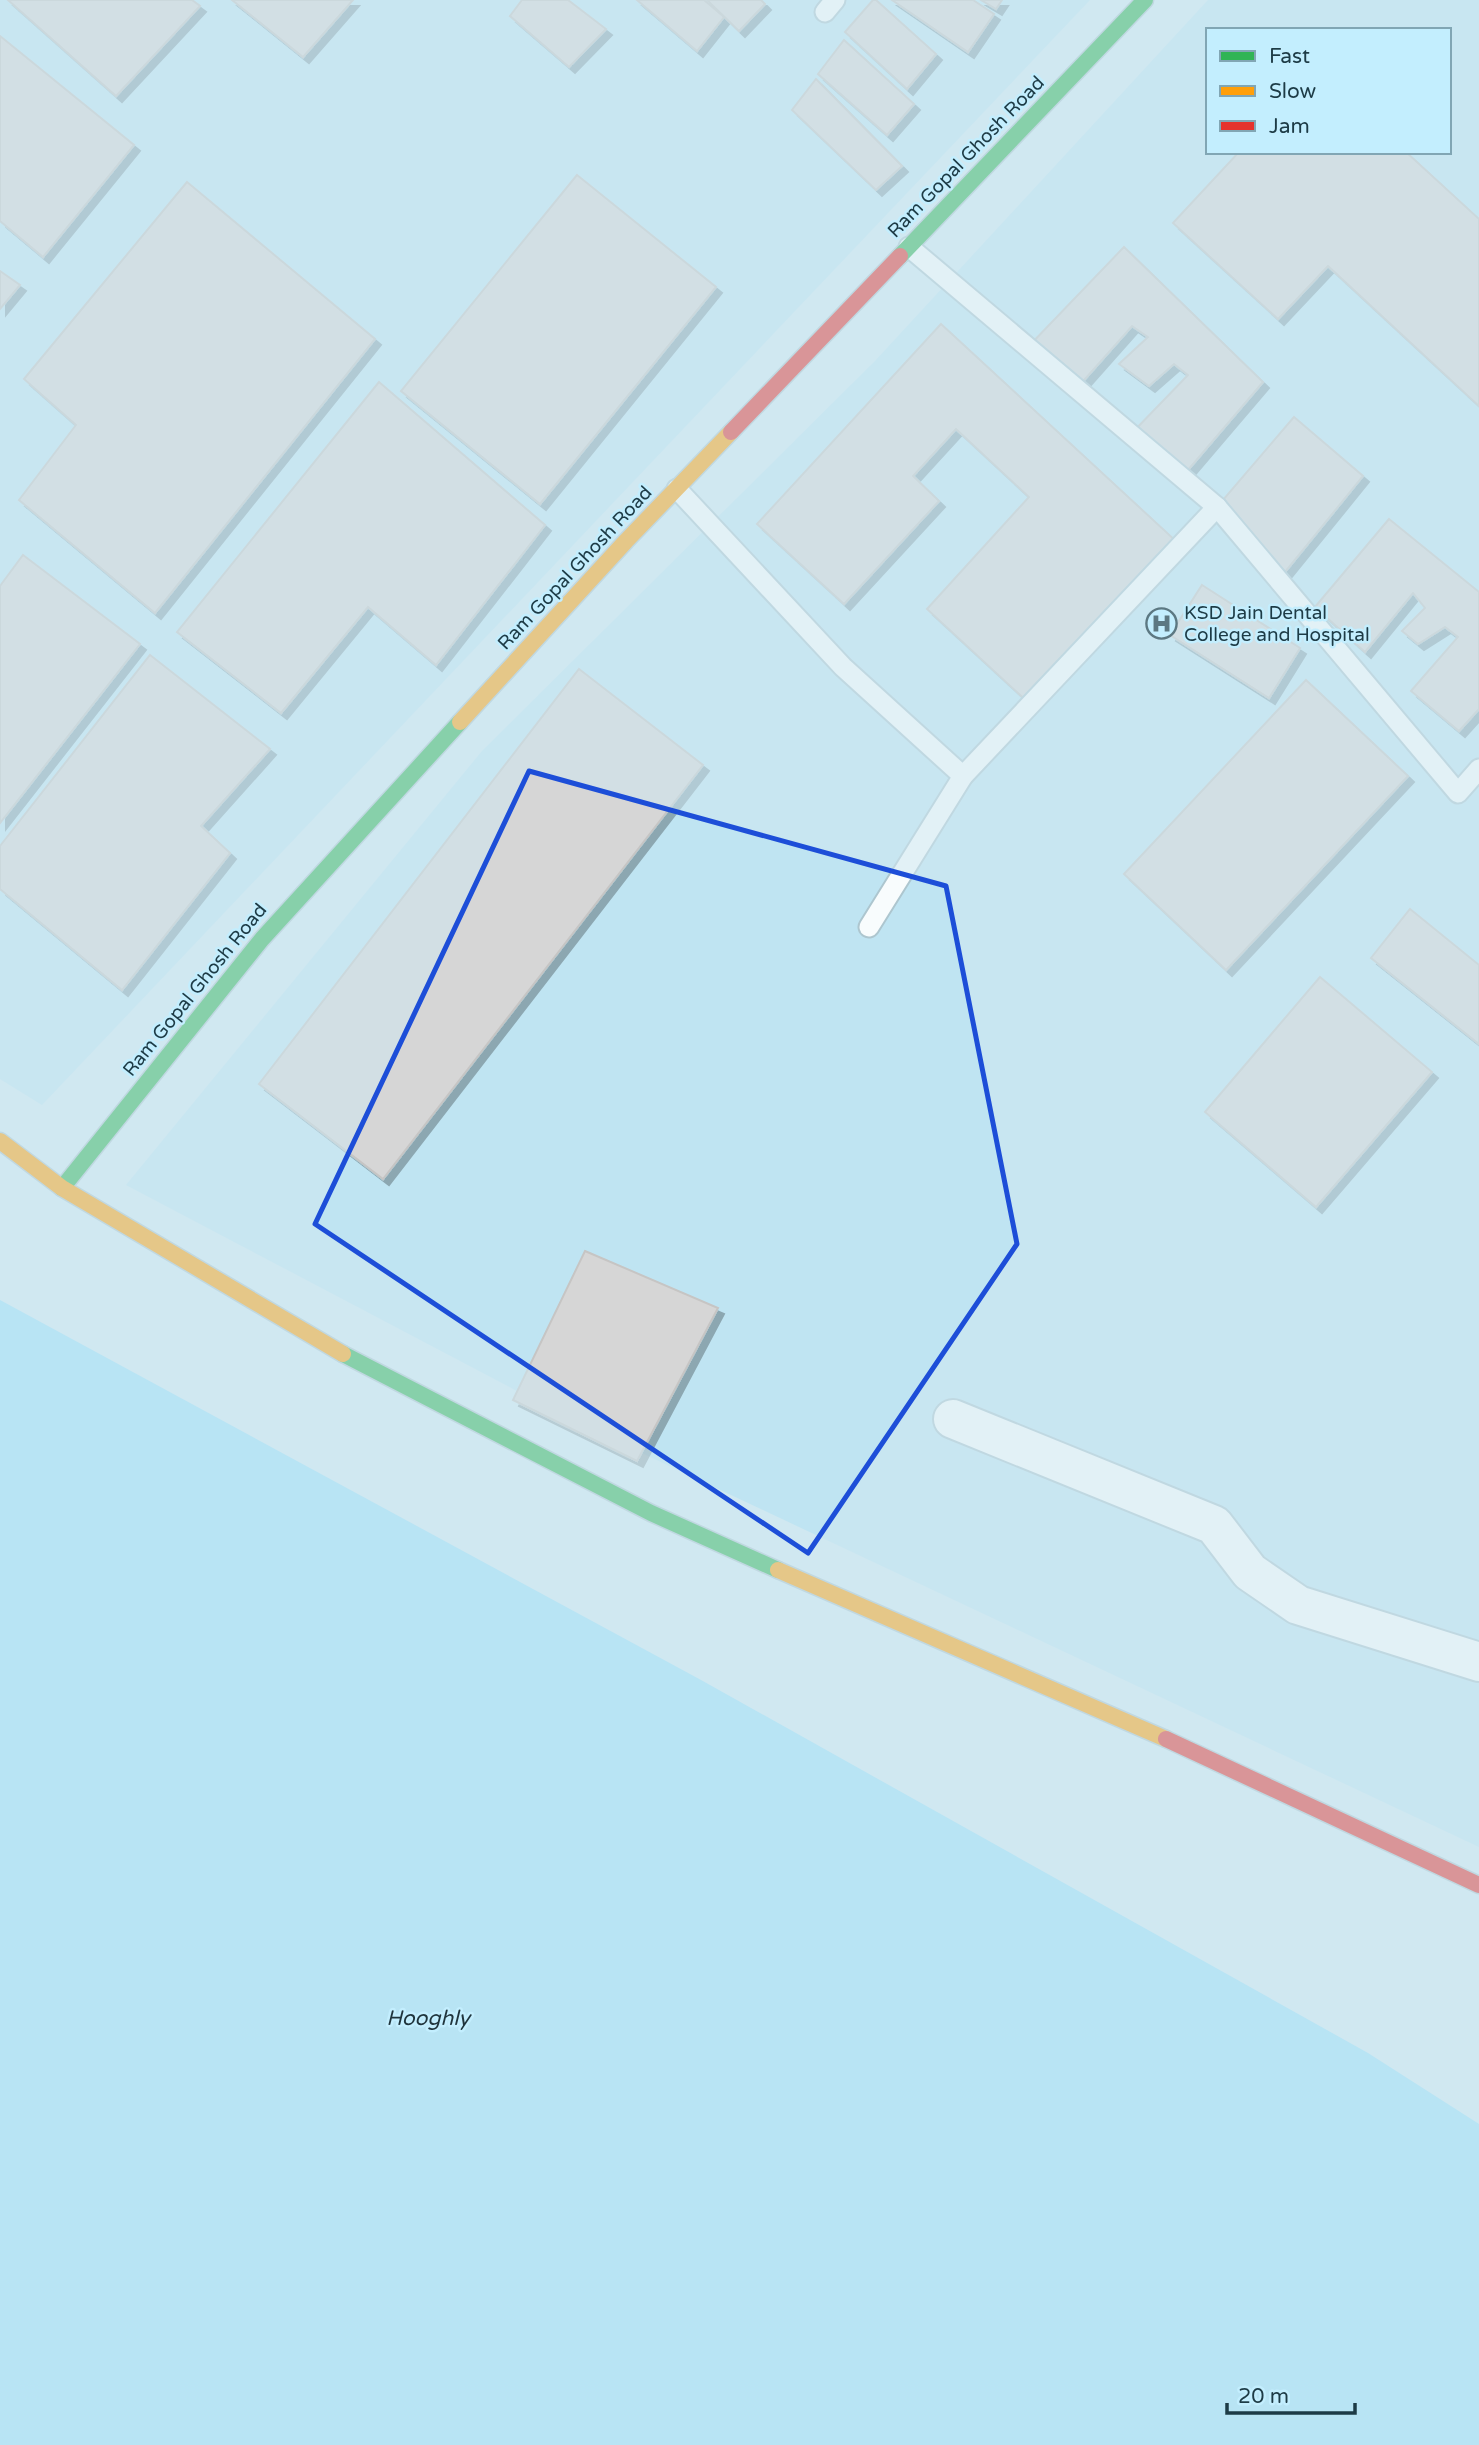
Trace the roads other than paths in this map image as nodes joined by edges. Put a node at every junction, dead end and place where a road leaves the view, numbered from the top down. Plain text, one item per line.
1 (1145, 0) edge
2 (909, 247) junction
3 (677, 489) junction
4 (1217, 508) junction
5 (1479, 769) edge
6 (963, 776) junction
7 (869, 927) dead end
8 (0, 1141) edge
9 (62, 1188) junction
10 (953, 1419) dead end
11 (1479, 1662) edge
12 (1479, 1885) edge

1 - 2 street, Ram Gopal Ghosh Road
2 - 3 street, Ram Gopal Ghosh Road
2 - 4 lane
3 - 6 lane
3 - 9 street, Ram Gopal Ghosh Road
4 - 5 lane
4 - 6 lane
6 - 7 lane
8 - 9 street
9 - 12 street
10 - 11 street

